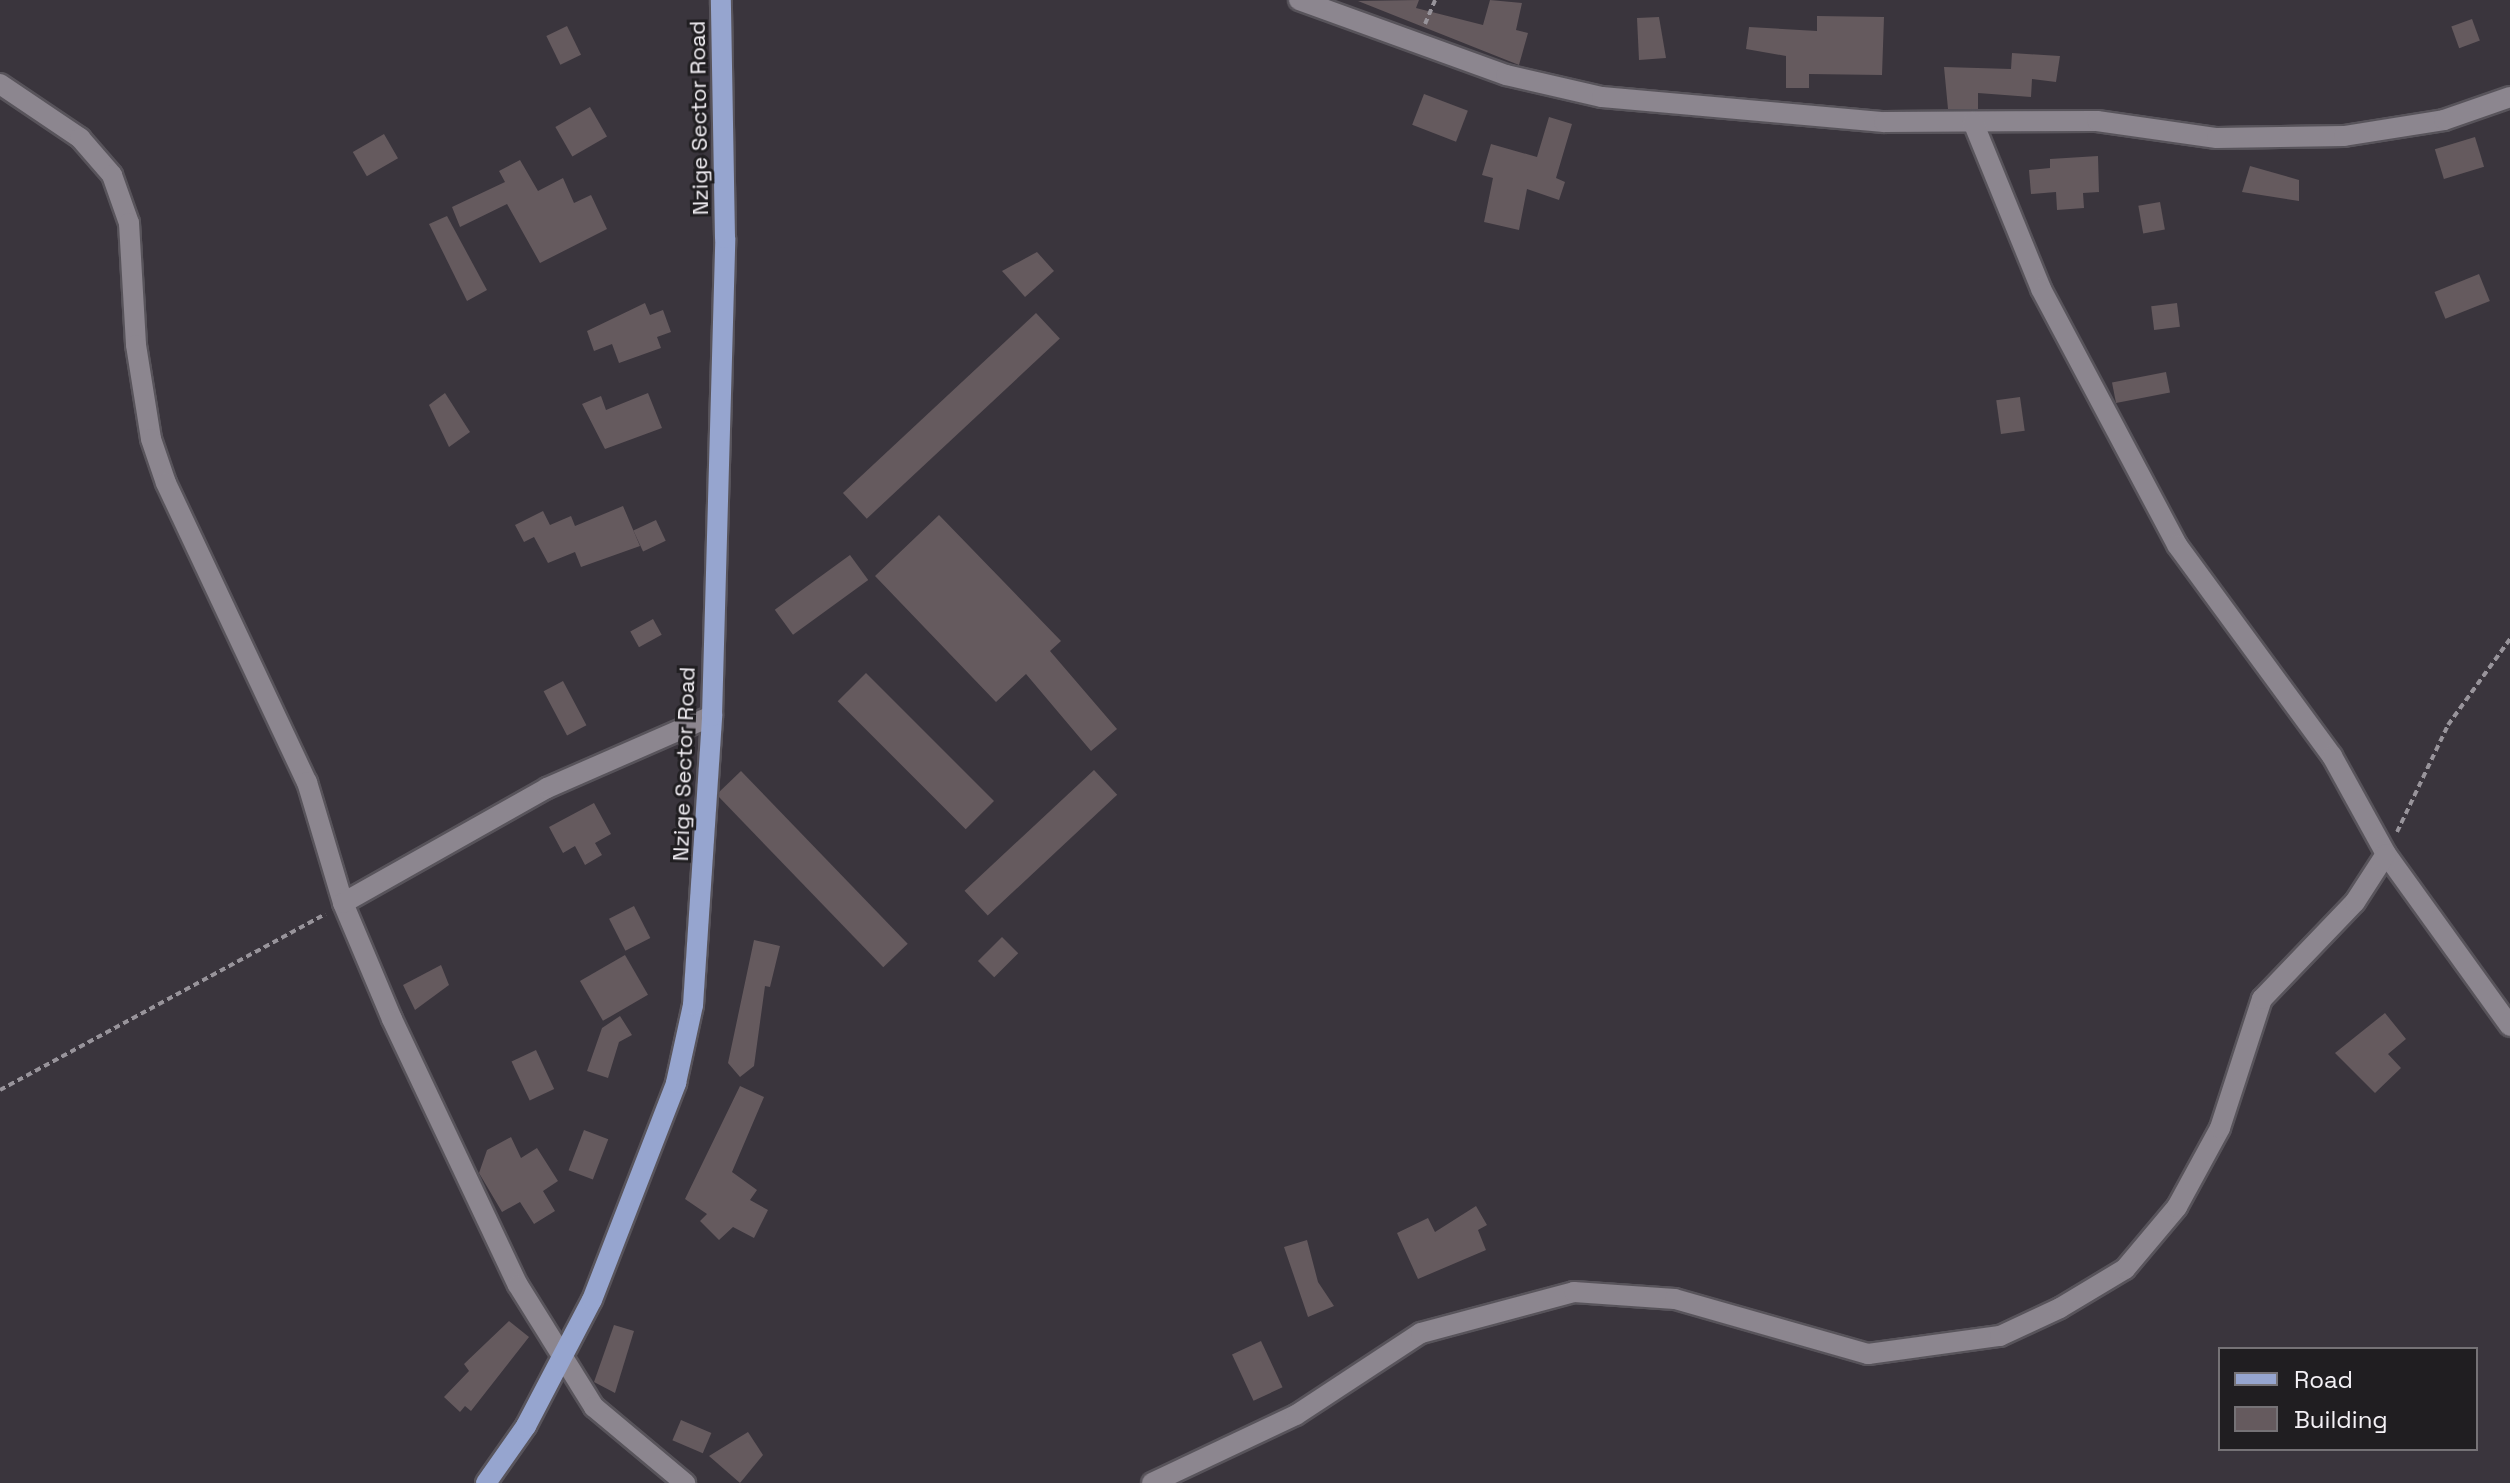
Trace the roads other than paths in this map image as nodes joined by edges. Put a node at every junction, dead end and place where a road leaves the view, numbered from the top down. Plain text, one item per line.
1 (721, 0) edge
2 (1299, 0) edge
3 (0, 84) edge
4 (2510, 97) edge
5 (1973, 122) junction
6 (712, 716) junction
7 (2386, 854) junction
8 (343, 903) junction
9 (2510, 1026) edge
10 (561, 1358) junction
11 (486, 1483) edge
12 (685, 1483) edge
13 (1152, 1483) edge

1 - 6 main road, Nzige Sector Road
2 - 5 street
3 - 8 street
4 - 5 street
5 - 7 street
6 - 8 street
6 - 10 main road, Nzige Sector Road
7 - 9 street
7 - 13 street
8 - 10 street
10 - 11 main road, Nzige Sector Road
10 - 12 street

